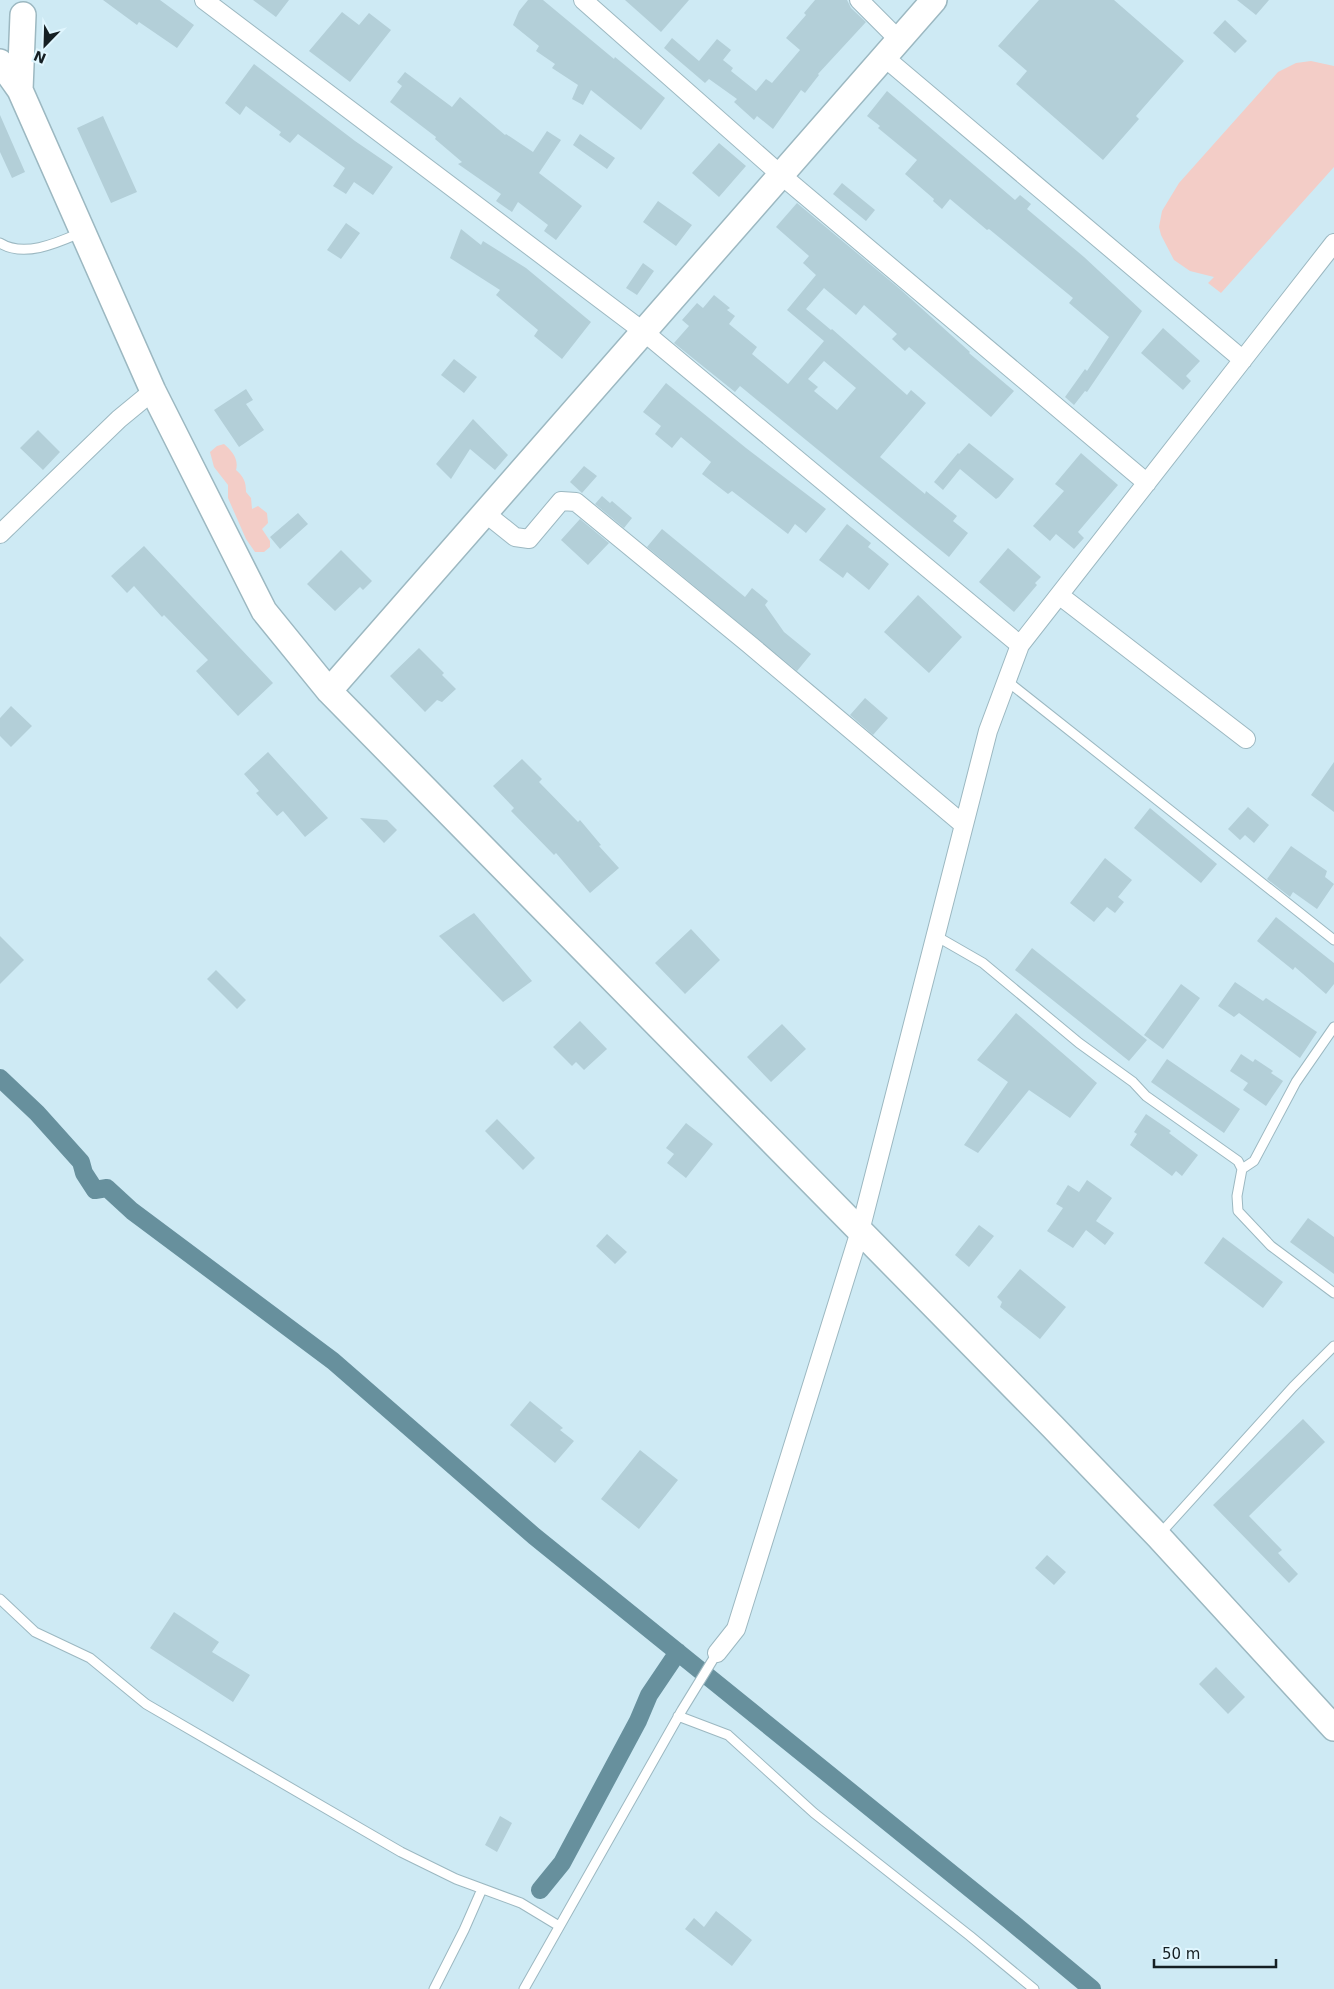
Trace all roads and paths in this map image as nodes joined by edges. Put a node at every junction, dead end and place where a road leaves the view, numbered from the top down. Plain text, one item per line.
1 (204, 0) edge
2 (859, 0) edge
3 (934, 0) edge
4 (590, 2) edge
5 (26, 7) edge
6 (0, 31) edge
7 (892, 49) junction
8 (0, 62) edge
9 (20, 90) junction
10 (781, 175) junction
11 (83, 232) junction
12 (0, 243) edge
13 (1334, 244) edge
14 (644, 332) junction
15 (1243, 360) junction
16 (154, 391) junction
17 (1147, 483) junction
18 (485, 513) junction
19 (0, 534) edge
20 (1059, 595) junction
21 (1020, 645) junction
22 (1007, 681) junction
23 (329, 691) junction
24 (1246, 739) dead end
25 (964, 825) junction
26 (936, 936) junction
27 (1334, 940) edge
28 (1334, 1027) edge
29 (1242, 1169) junction
30 (860, 1230) junction
31 (1334, 1293) edge
32 (1334, 1346) edge
33 (1158, 1536) junction
34 (0, 1599) edge
35 (717, 1653) joint
36 (680, 1713) junction
37 (1334, 1728) edge
38 (482, 1889) junction
39 (559, 1926) junction
40 (434, 1989) edge
41 (524, 1989) edge
42 (1034, 1989) edge

1 - 14 street
2 - 7 street
3 - 7 main road
4 - 10 street
5 - 6 main road
5 - 9 main road
7 - 10 main road
7 - 15 street
8 - 9 main road
9 - 11 main road
10 - 14 main road
10 - 17 street
11 - 12 lane
11 - 16 main road
13 - 15 street
14 - 18 main road
14 - 21 street
15 - 17 street
16 - 19 street
16 - 23 main road
17 - 20 street
18 - 23 main road
18 - 25 street
20 - 21 street
20 - 24 street
21 - 22 street
22 - 25 street
22 - 27 lane
23 - 30 main road
25 - 26 street
26 - 29 lane
26 - 30 street
28 - 29 lane
29 - 31 lane
30 - 33 main road
30 - 35 street
32 - 33 lane
33 - 37 main road
34 - 38 lane
35 - 36 lane
36 - 39 lane
36 - 42 lane
38 - 39 lane
38 - 40 lane
39 - 41 lane

